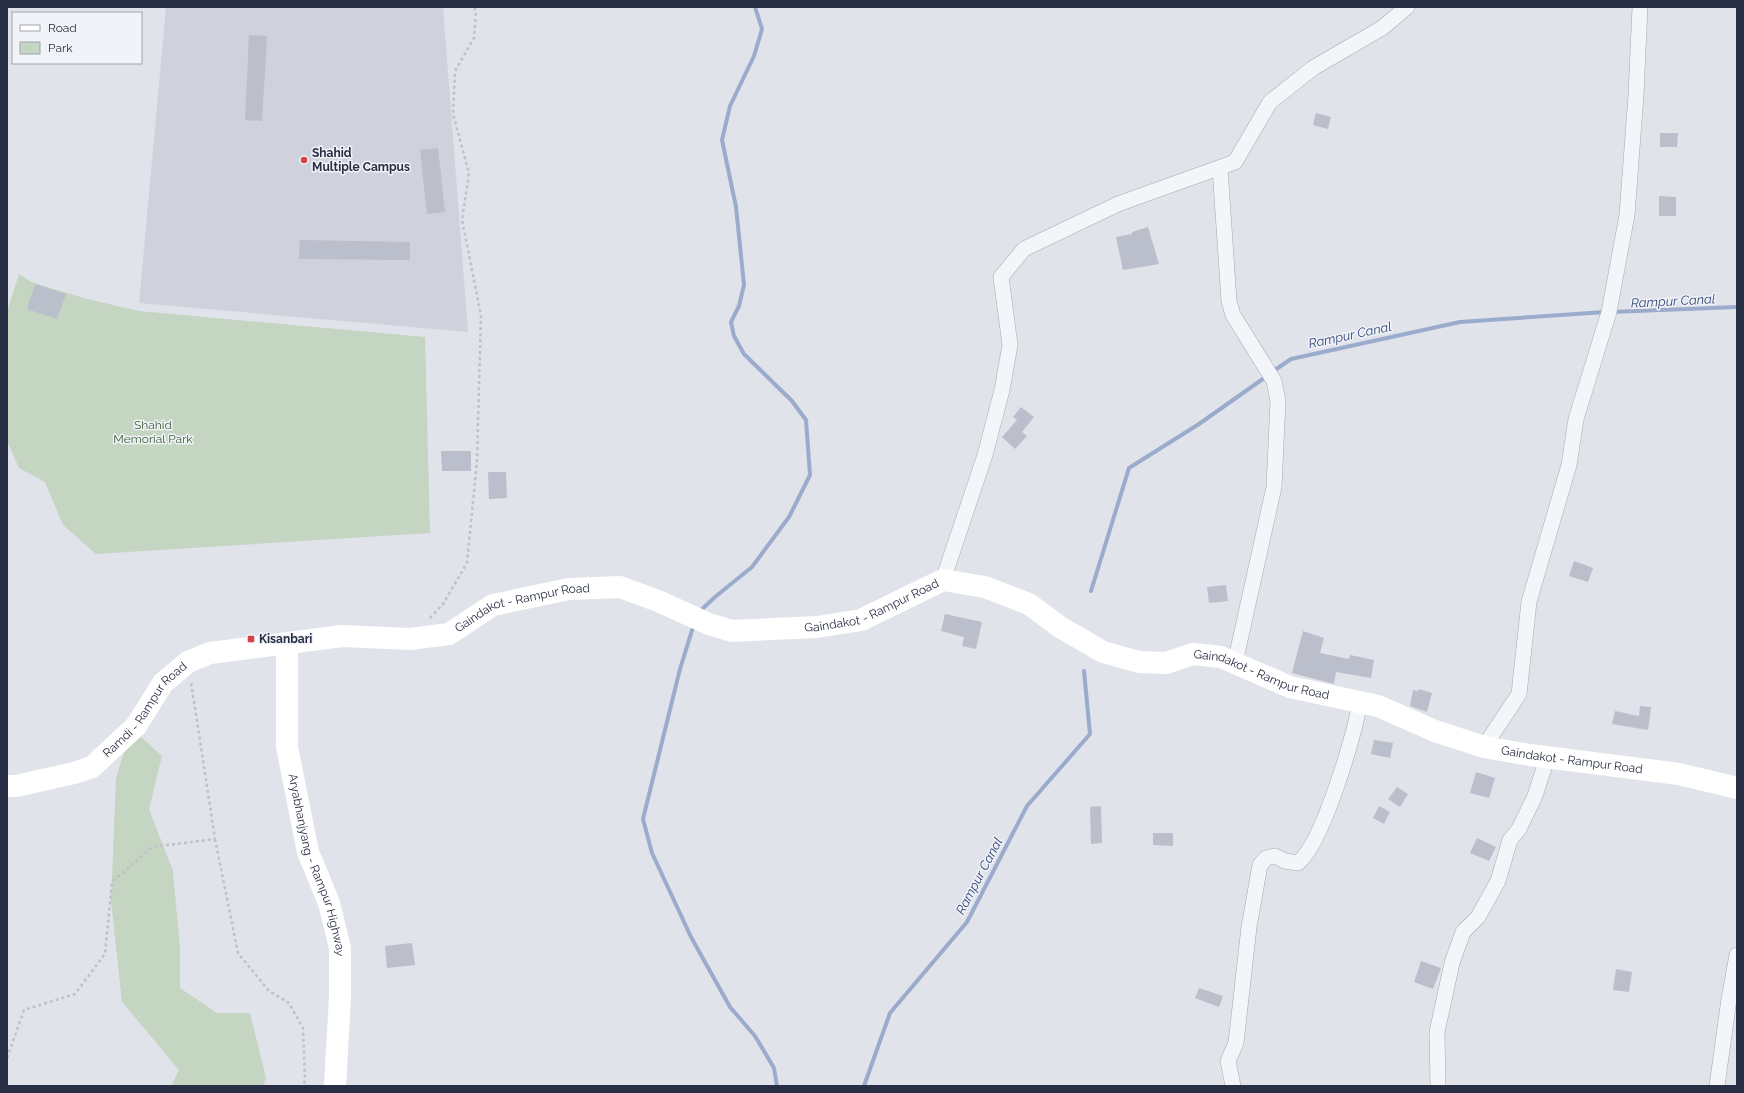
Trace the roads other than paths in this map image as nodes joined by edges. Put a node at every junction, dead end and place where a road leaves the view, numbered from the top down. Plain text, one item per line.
1 (1407, 7) edge
2 (1640, 7) edge
3 (1220, 168) junction
4 (943, 580) junction
5 (286, 644) junction
6 (1235, 663) junction
7 (1360, 702) junction
8 (1484, 747) junction
9 (1547, 758) junction
10 (7, 786) edge
11 (1737, 788) edge
12 (1737, 955) edge
13 (334, 1086) edge
14 (1233, 1086) edge
15 (1438, 1086) edge
16 (1717, 1086) edge

1 - 3 street
2 - 8 street
3 - 4 street
3 - 6 street
4 - 5 main road, Gaindakot - Rampur Road
4 - 6 main road, Gaindakot - Rampur Road
5 - 10 main road, Ramdi - Rampur Road
5 - 13 main road, Aryabhanjyang - Rampur Highway
6 - 7 main road, Gaindakot - Rampur Road
7 - 8 main road, Gaindakot - Rampur Road
7 - 14 street
8 - 9 main road, Gaindakot - Rampur Road
9 - 11 main road, Gaindakot - Rampur Road
9 - 15 street
12 - 16 street

